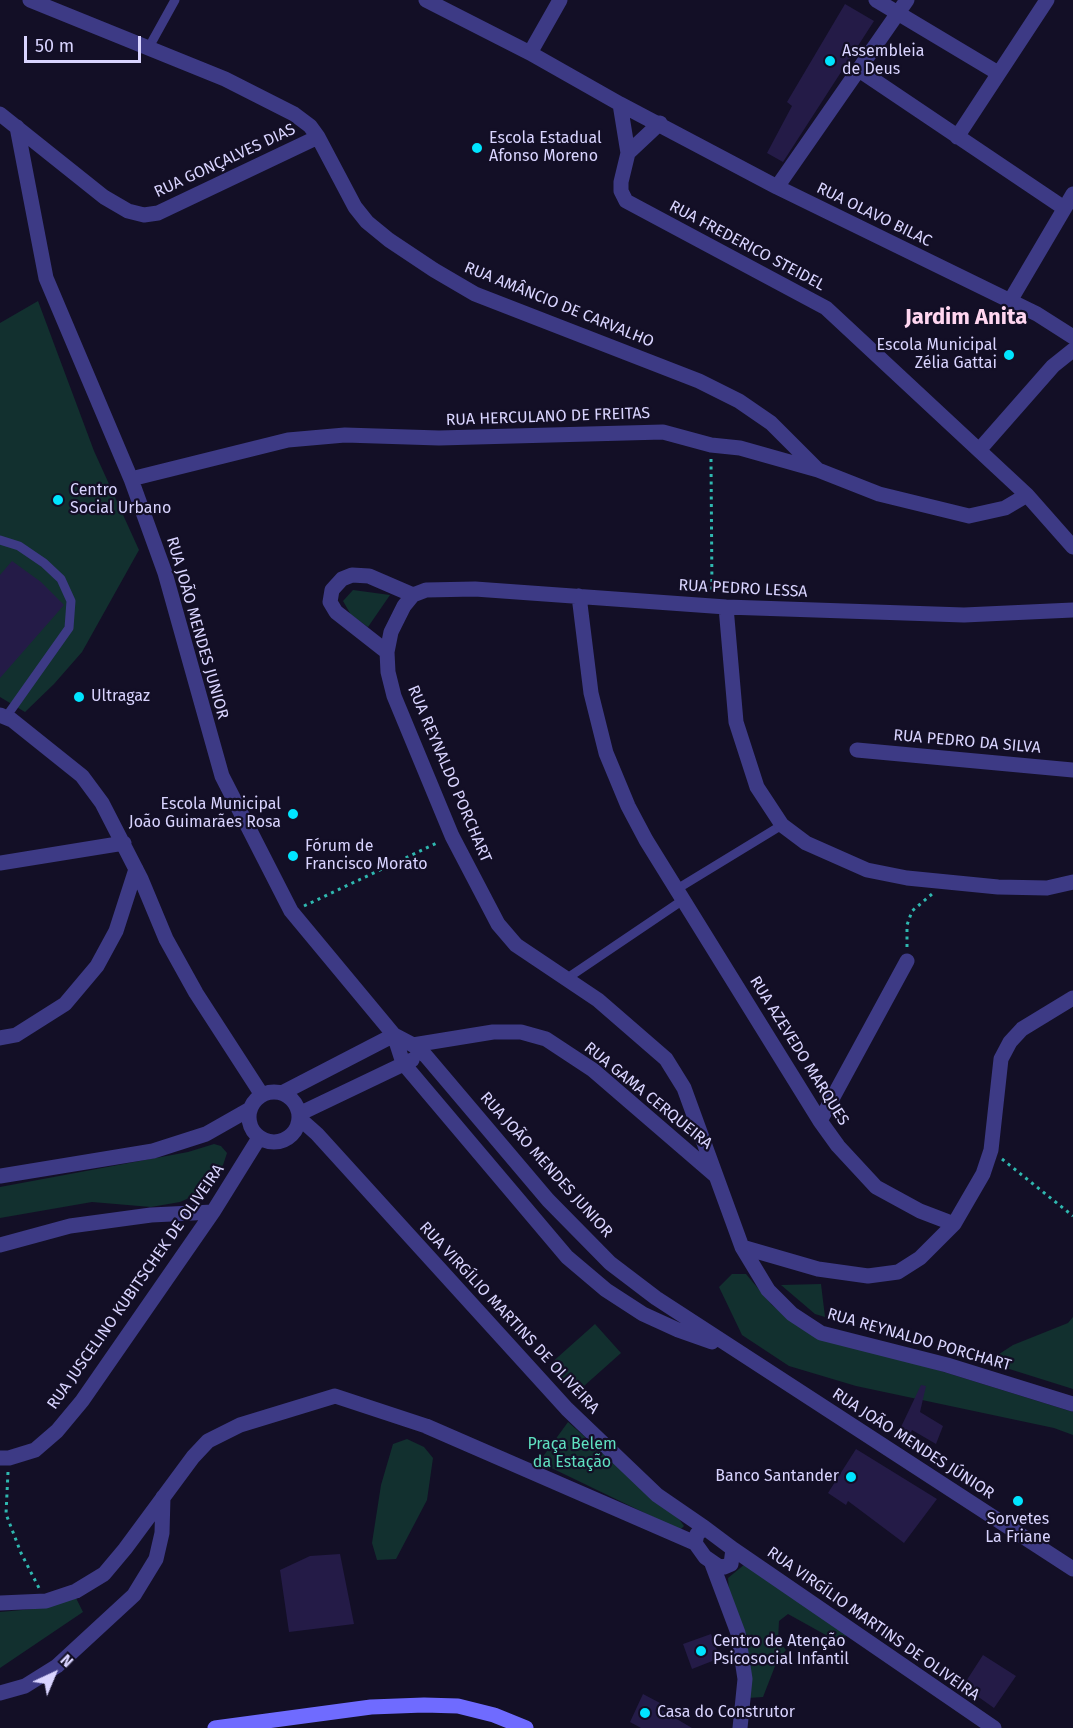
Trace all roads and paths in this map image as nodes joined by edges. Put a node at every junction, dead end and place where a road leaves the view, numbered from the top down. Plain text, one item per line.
1 (30, 0) edge
2 (175, 0) edge
3 (426, 0) edge
4 (560, 0) edge
5 (876, 0) edge
6 (1047, 0) edge
7 (903, 6) edge
8 (149, 47) junction
9 (530, 53) junction
10 (859, 70) junction
11 (998, 73) junction
12 (620, 104) junction
13 (0, 114) edge
14 (660, 123) junction
15 (17, 127) junction
16 (318, 137) junction
17 (957, 137) junction
18 (628, 153) junction
19 (777, 187) junction
20 (1073, 194) edge
21 (1064, 208) junction
22 (1010, 301) junction
23 (1073, 337) edge
24 (1073, 350) edge
25 (711, 445) junction
26 (980, 449) junction
27 (818, 470) junction
28 (131, 479) junction
29 (1028, 495) junction
30 (0, 540) edge
31 (1073, 547) edge
32 (413, 595) junction
33 (579, 596) junction
34 (719, 607) junction
35 (1073, 610) edge
36 (387, 652) junction
37 (4, 719) edge
38 (857, 750) dead end
39 (1073, 770) edge
40 (783, 825) junction
41 (452, 836) junction
42 (124, 843) junction
43 (0, 863) edge
44 (136, 869) junction
45 (1073, 882) edge
46 (950, 883) junction
47 (680, 895) junction
48 (291, 911) junction
49 (907, 961) joint
50 (566, 979) junction
51 (1073, 998) edge
52 (394, 1035) junction
53 (0, 1038) edge
54 (413, 1045) junction
55 (426, 1056) junction
56 (403, 1063) junction
57 (282, 1093) junction
58 (262, 1095) junction
59 (250, 1109) junction
60 (299, 1116) junction
61 (820, 1121) junction
62 (259, 1138) junction
63 (991, 1150) junction
64 (0, 1176) edge
65 (719, 1178) junction
66 (213, 1212) junction
67 (1073, 1216) edge
68 (954, 1224) junction
69 (0, 1245) edge
70 (742, 1247) junction
71 (733, 1349) junction
72 (1073, 1404) edge
73 (5, 1458) edge
74 (163, 1497) junction
75 (705, 1528) junction
76 (695, 1543) junction
77 (733, 1549) junction
78 (711, 1561) junction
79 (1073, 1569) edge
80 (46, 1601) junction
81 (0, 1604) edge
82 (0, 1693) edge
83 (975, 1723) edge
84 (217, 1728) edge
85 (526, 1728) edge
86 (740, 1728) edge
87 (994, 1728) edge

1 - 8 street, RUA AMÂNCIO DE CARVALHO
2 - 8 lane
3 - 9 street, RUA OLAVO BILAC
4 - 9 street
5 - 7 street
6 - 11 street
7 - 10 street
7 - 11 street
8 - 16 street, RUA AMÂNCIO DE CARVALHO
9 - 12 street, RUA OLAVO BILAC
10 - 17 street
10 - 19 street
11 - 17 street
12 - 14 street, RUA OLAVO BILAC
12 - 18 street, RUA FREDERICO STEIDEL
13 - 15 street, RUA GONÇALVES DIAS
14 - 18 street
14 - 19 street, RUA OLAVO BILAC
15 - 16 street, RUA GONÇALVES DIAS
15 - 28 street, RUA JOÃO MENDES JUNIOR
16 - 27 street, RUA AMÂNCIO DE CARVALHO
17 - 21 street
18 - 26 street, RUA FREDERICO STEIDEL
19 - 22 street, RUA OLAVO BILAC
20 - 21 street
21 - 22 street
22 - 23 street, RUA OLAVO BILAC
24 - 26 street
25 - 27 street, RUA HERCULANO DE FREITAS
25 - 28 street, RUA HERCULANO DE FREITAS
25 - 34 path
26 - 29 street, RUA FREDERICO STEIDEL
27 - 29 street, RUA HERCULANO DE FREITAS
28 - 48 street, RUA JOÃO MENDES JUNIOR
29 - 31 street, RUA FREDERICO STEIDEL
30 - 37 lane
32 - 33 street, RUA PEDRO LESSA
32 - 36 street, RUA REYNALDO PORCHART
32 - 36 street
33 - 34 street, RUA PEDRO LESSA
33 - 47 street, RUA AZEVEDO MARQUES
34 - 35 street, RUA PEDRO LESSA
34 - 40 street
36 - 41 street, RUA REYNALDO PORCHART
37 - 42 street
38 - 39 street, RUA PEDRO DA SILVA
40 - 46 street
40 - 47 lane
41 - 48 path
41 - 50 street, RUA REYNALDO PORCHART
42 - 43 street
42 - 44 street
44 - 53 street
44 - 58 street
45 - 46 street
46 - 49 path
47 - 50 lane
47 - 61 street, RUA AZEVEDO MARQUES
48 - 52 street, RUA JOÃO MENDES JUNIOR
49 - 61 street
50 - 65 street, RUA REYNALDO PORCHART
51 - 63 street
52 - 54 street, RUA JOÃO MENDES JUNIOR
52 - 56 street, RUA JOÃO MENDES JUNIOR
52 - 57 street
54 - 55 street, RUA JOÃO MENDES JUNIOR
54 - 65 street, RUA GAMA CERQUEIRA
55 - 56 street
55 - 71 street, RUA JOÃO MENDES JUNIOR
56 - 60 street
56 - 71 street, RUA JOÃO MENDES JUNIOR
57 - 58 street
57 - 60 street
58 - 59 street
59 - 62 street
59 - 64 street
60 - 62 street
60 - 75 street, RUA VIRGÍLIO MARTINS DE OLIVEIRA
61 - 68 street, RUA AZEVEDO MARQUES
62 - 66 street, RUA JUSCELINO KUBITSCHEK DE OLIVEIRA
63 - 67 path
63 - 68 street
65 - 70 street, RUA REYNALDO PORCHART
66 - 69 street
66 - 73 street, RUA JUSCELINO KUBITSCHEK DE OLIVEIRA
68 - 70 street
70 - 72 street, RUA REYNALDO PORCHART
71 - 79 street, RUA JOÃO MENDES JÚNIOR
73 - 80 path
74 - 76 street
74 - 80 street
74 - 82 street
75 - 76 street
75 - 77 street, RUA VIRGÍLIO MARTINS DE OLIVEIRA
76 - 78 street
77 - 78 street
77 - 83 street, RUA VIRGÍLIO MARTINS DE OLIVEIRA
78 - 86 street
80 - 81 street
83 - 87 street, RUA VIRGÍLIO MARTINS DE OLIVEIRA
84 - 85 main road

